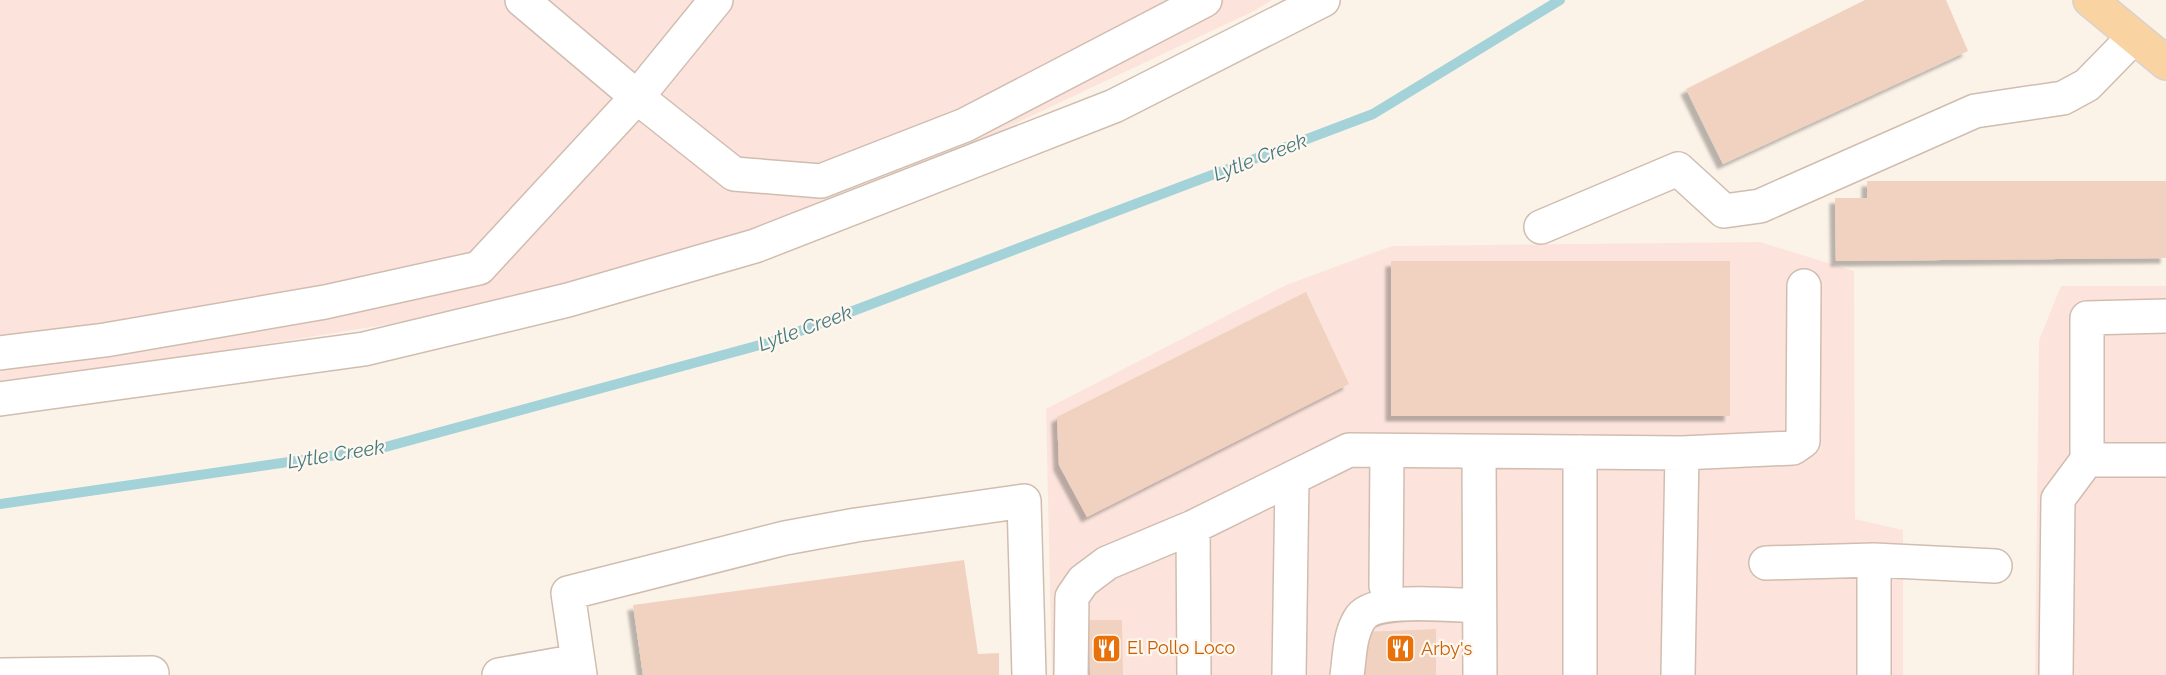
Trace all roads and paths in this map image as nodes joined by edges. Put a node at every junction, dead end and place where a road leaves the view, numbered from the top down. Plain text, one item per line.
1 (522, 0) edge
2 (716, 0) edge
3 (1205, 0) edge
4 (1323, 0) edge
5 (2090, 0) edge
6 (2134, 37) junction
7 (2166, 63) edge
8 (637, 97) junction
9 (1541, 227) dead end
10 (1804, 286) dead end
11 (2166, 316) edge
12 (0, 353) edge
13 (0, 399) edge
14 (1387, 451) junction
15 (1479, 452) junction
16 (1580, 452) junction
17 (1682, 453) junction
18 (2087, 460) junction
19 (2166, 460) edge
20 (1292, 478) junction
21 (1193, 527) junction
22 (1874, 560) junction
23 (1766, 563) dead end
24 (1995, 566) dead end
25 (1386, 586) dead end
26 (1479, 606) junction
27 (579, 668) edge
28 (152, 673) dead end
29 (3, 675) edge
30 (499, 675) edge
31 (1029, 675) edge
32 (1071, 675) edge
33 (1194, 675) edge
34 (1289, 675) edge
35 (1347, 675) edge
36 (1480, 675) edge
37 (1580, 675) edge
38 (1678, 675) edge
39 (1874, 675) edge
40 (2056, 675) edge

1 - 8 lane
2 - 8 lane
3 - 8 lane
4 - 13 lane
5 - 6 main road
6 - 7 main road
6 - 9 lane
8 - 12 lane
10 - 17 lane
11 - 18 lane
14 - 15 lane
14 - 20 lane
14 - 25 lane
15 - 16 lane
15 - 26 lane
16 - 17 lane
16 - 37 lane
17 - 38 lane
18 - 19 lane
18 - 40 lane
20 - 21 lane
20 - 34 lane
21 - 32 lane
21 - 33 lane
22 - 23 lane
22 - 24 lane
22 - 39 lane
26 - 35 lane
26 - 36 lane
27 - 30 lane
27 - 31 lane
28 - 29 lane

